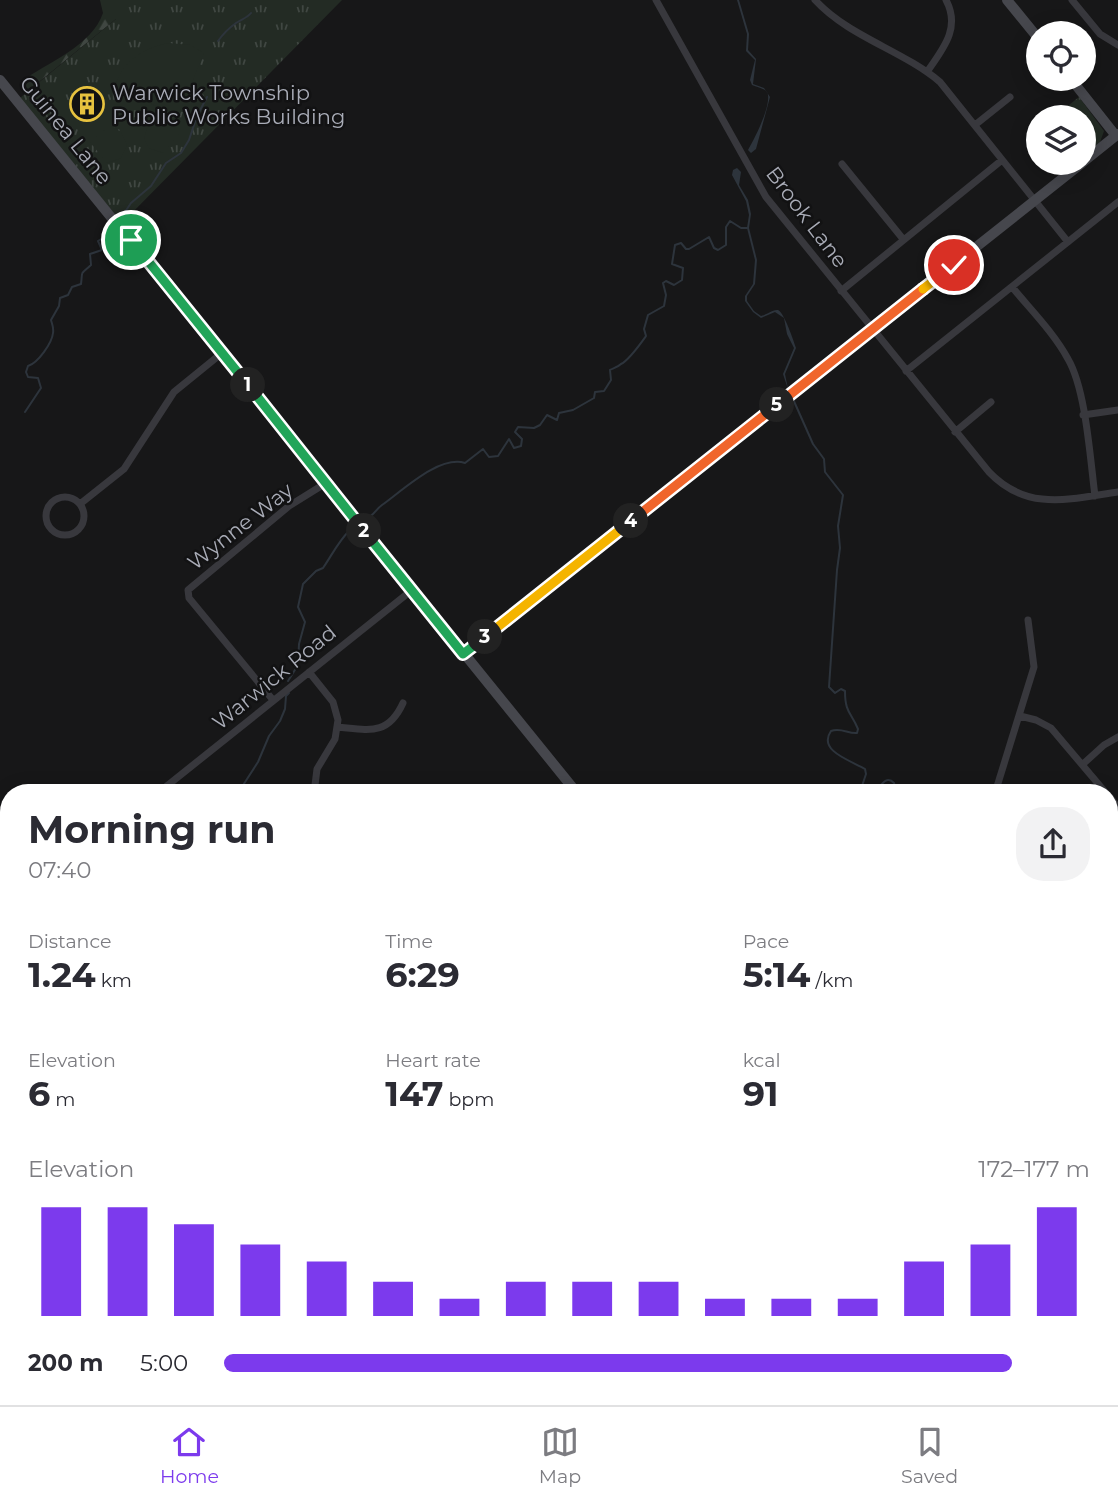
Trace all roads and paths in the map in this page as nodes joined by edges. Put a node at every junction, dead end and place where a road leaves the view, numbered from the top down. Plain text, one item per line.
1 (656, 0) edge
2 (815, 0) edge
3 (946, 0) edge
4 (1007, 0) edge
5 (1073, 0) edge
6 (1026, 23) edge
7 (1118, 45) edge
8 (927, 72) junction
9 (0, 80) edge
10 (1081, 91) edge
11 (1010, 97) dead end
12 (975, 125) junction
13 (1117, 135) edge
14 (1096, 152) edge
15 (1002, 160) junction
16 (842, 164) dead end
17 (1067, 175) edge
18 (1035, 201) junction
19 (1118, 202) edge
20 (903, 239) junction
21 (1068, 242) junction
22 (1012, 287) junction
23 (841, 291) junction
24 (873, 329) junction
25 (222, 354) junction
26 (905, 371) junction
27 (991, 402) dead end
28 (1118, 410) edge
29 (1083, 415) junction
30 (955, 432) junction
31 (326, 483) junction
32 (1118, 492) edge
33 (1095, 496) junction
34 (80, 504) junction
35 (411, 590) junction
36 (1028, 620) dead end
37 (463, 654) junction
38 (309, 672) junction
39 (273, 700) junction
40 (403, 703) dead end
41 (1020, 716) junction
42 (338, 727) junction
43 (1118, 737) edge
44 (1083, 764) junction
45 (169, 784) edge
46 (316, 784) edge
47 (569, 784) edge
48 (998, 784) edge
49 (1099, 784) edge

1 - 23 street, Brook Lane
2 - 8 street
3 - 8 street
4 - 6 street
5 - 7 street
8 - 12 street
9 - 25 street, Guinea Lane
10 - 13 street
11 - 12 street
12 - 15 street
13 - 14 street
15 - 18 street
15 - 20 street
16 - 20 street
17 - 18 street
18 - 21 street
18 - 24 street
19 - 21 street
20 - 23 street
21 - 22 street
22 - 26 street
22 - 29 street
23 - 24 street, Brook Lane
24 - 26 street, Brook Lane
24 - 37 street
25 - 31 street, Guinea Lane
25 - 34 street
26 - 30 street, Brook Lane
27 - 30 street
28 - 29 street
29 - 33 street
30 - 33 street, Brook Lane
31 - 35 street, Guinea Lane
31 - 39 street, Wynne Way
32 - 33 street, Brook Lane
34 - 34 street
35 - 37 street, Guinea Lane
35 - 38 street, Warwick Road
36 - 41 street
37 - 47 street, Guinea Lane
38 - 39 street, Warwick Road
38 - 42 street
39 - 45 street, Warwick Road
40 - 42 street
41 - 44 street
41 - 48 street
42 - 46 street
43 - 44 street
44 - 49 street

